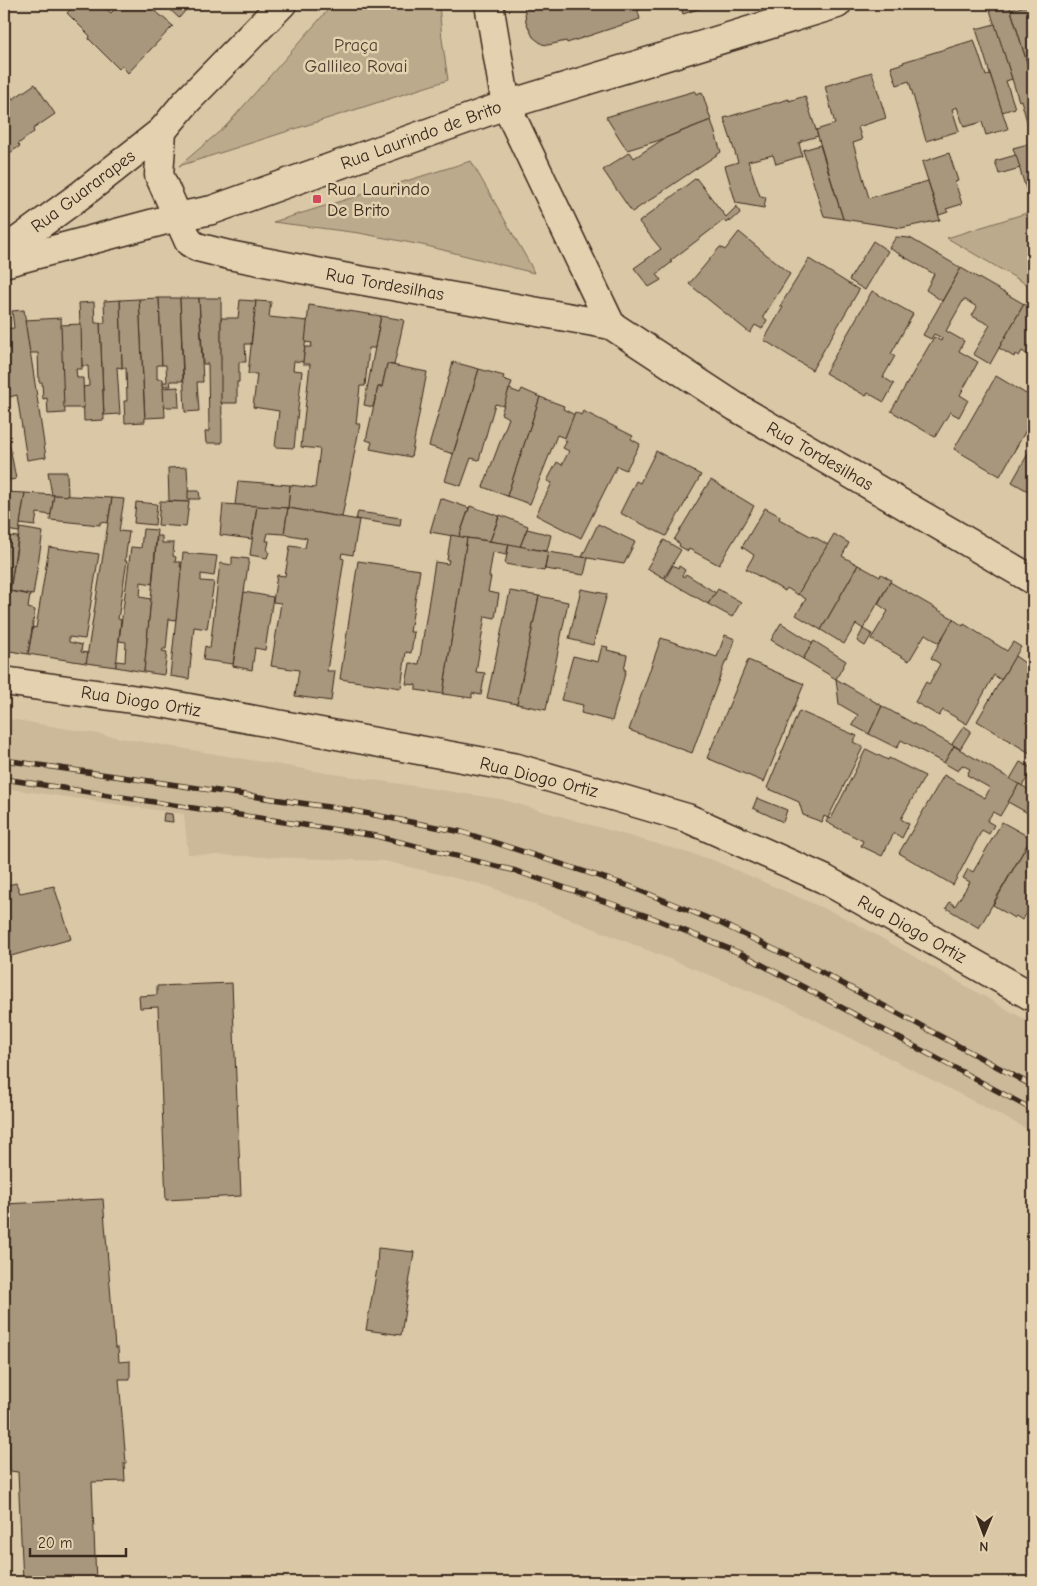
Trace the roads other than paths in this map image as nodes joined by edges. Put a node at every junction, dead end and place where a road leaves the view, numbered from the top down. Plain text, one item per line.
1 (282, 4) edge
2 (489, 4) edge
3 (837, 4) edge
4 (506, 105) junction
5 (162, 130) junction
6 (177, 217) junction
7 (4, 251) edge
8 (4, 263) edge
9 (611, 325) junction
10 (1033, 580) edge
11 (4, 681) edge
12 (1033, 997) edge

1 - 5 street, Rua Guararapes
2 - 4 street
3 - 4 street, Rua Laurindo de Brito
4 - 6 street, Rua Laurindo de Brito
4 - 9 street
5 - 6 street, Rua Guararapes
5 - 7 street, Rua Guararapes
6 - 8 street, Rua Laurindo de Brito
6 - 9 street, Rua Tordesilhas
9 - 10 street, Rua Tordesilhas
11 - 12 street, Rua Diogo Ortiz

